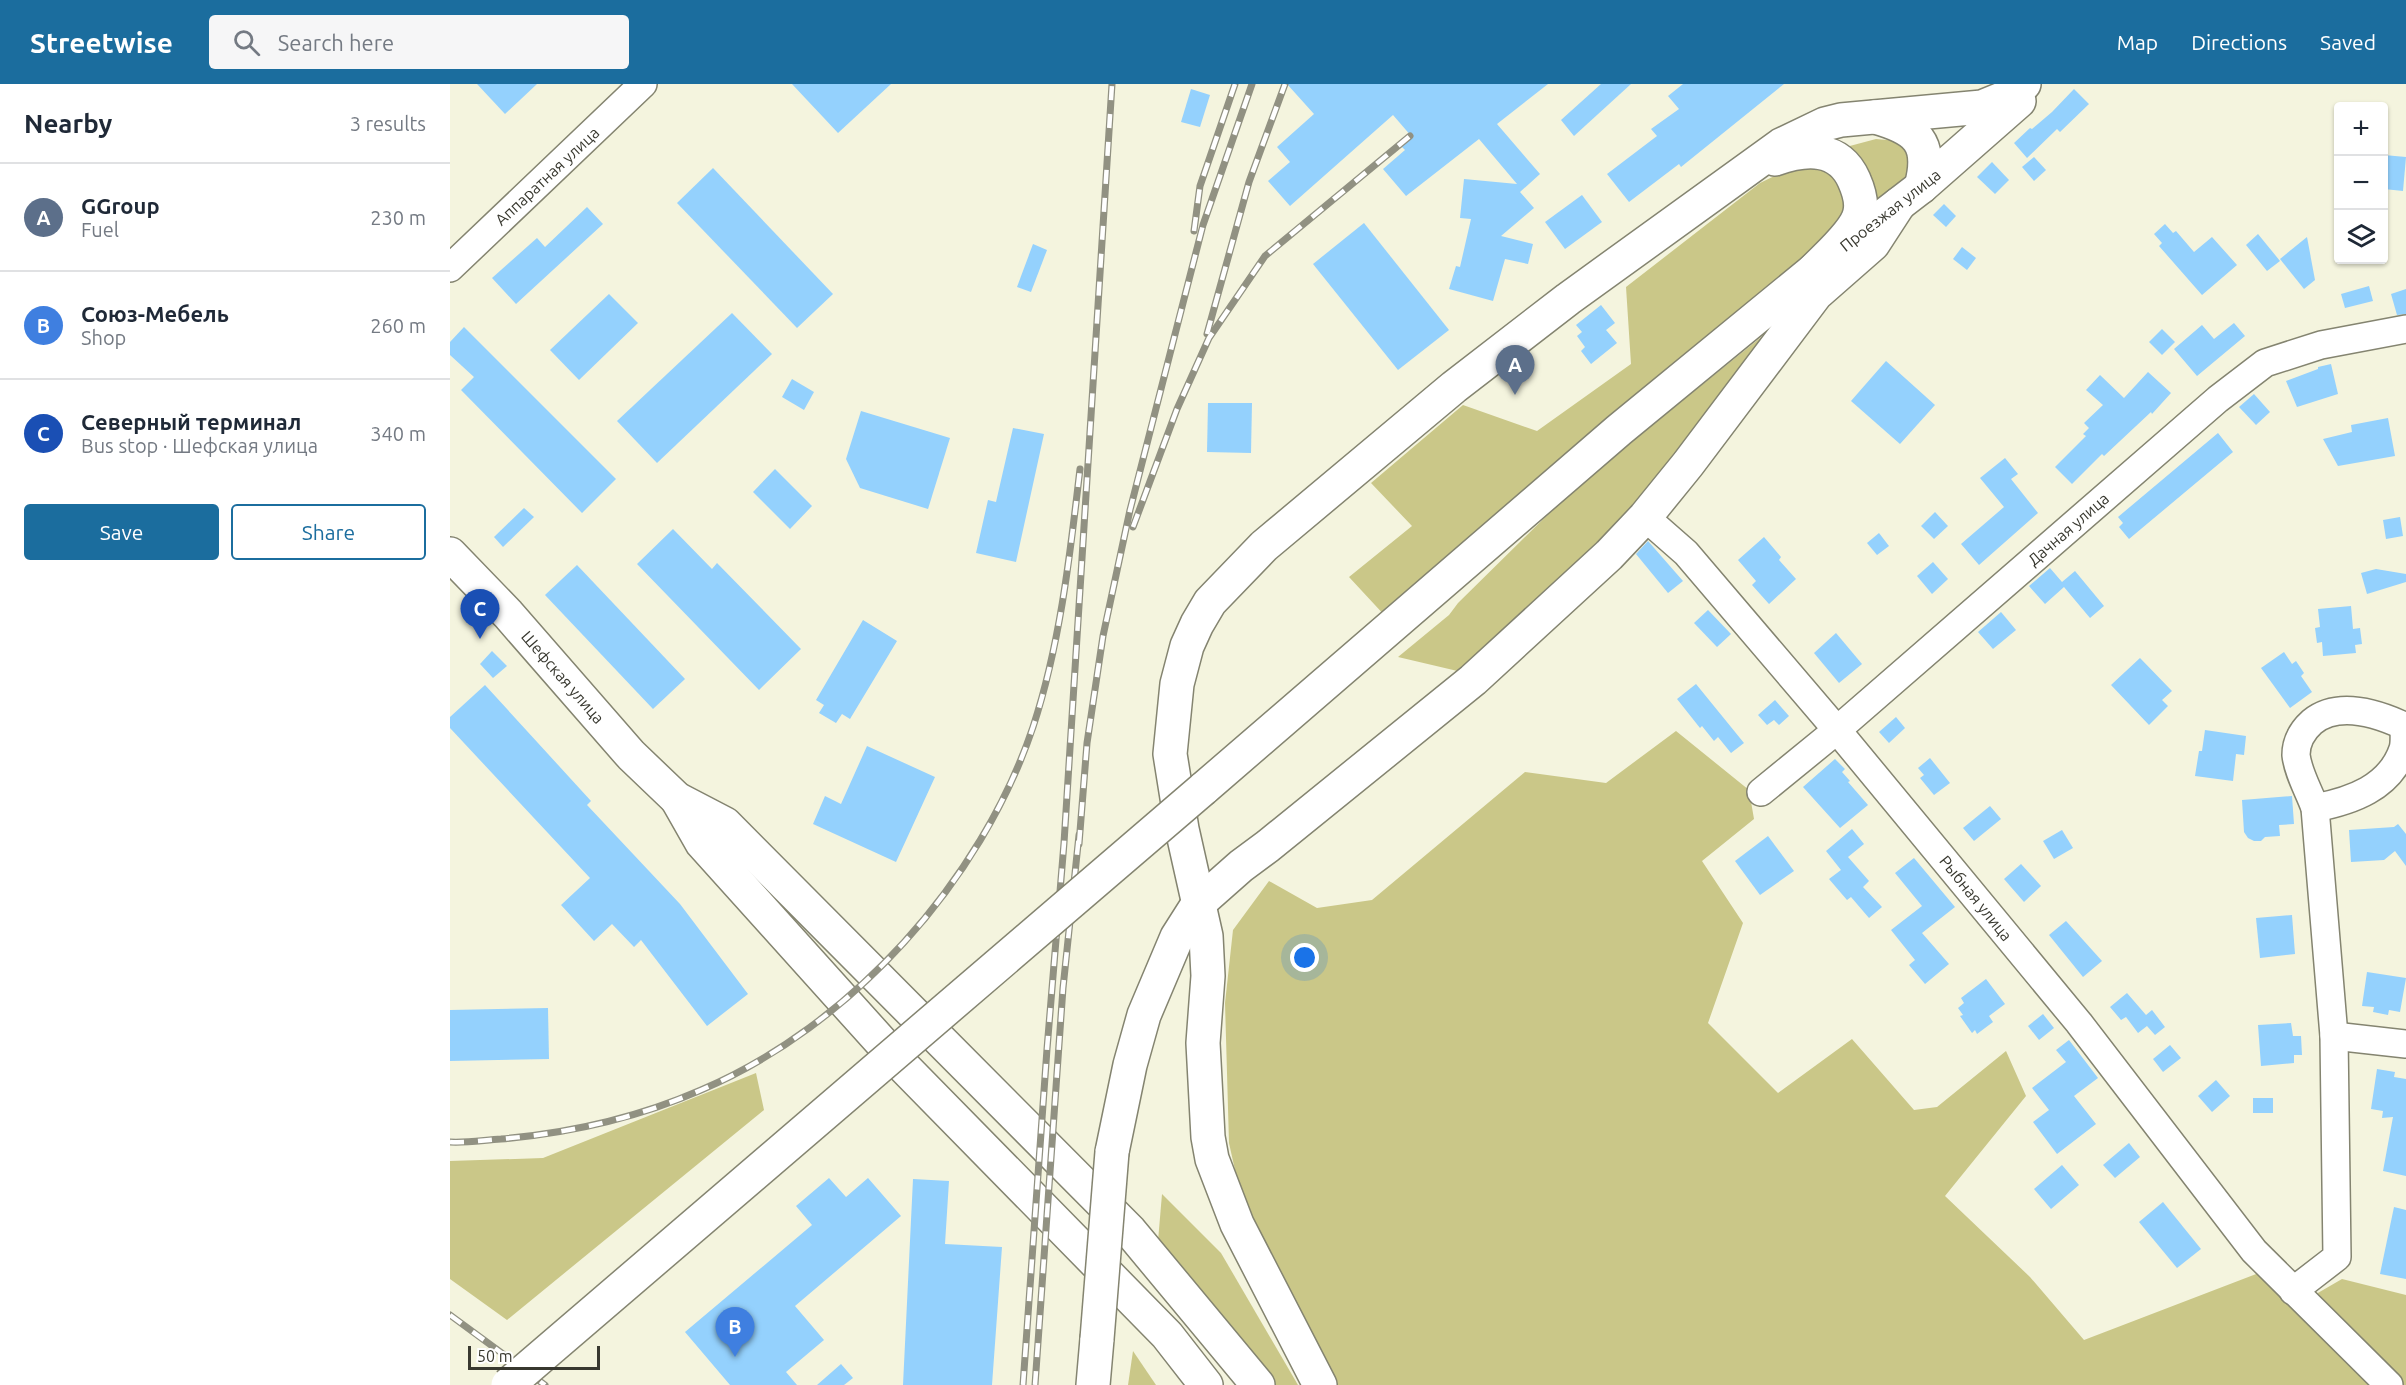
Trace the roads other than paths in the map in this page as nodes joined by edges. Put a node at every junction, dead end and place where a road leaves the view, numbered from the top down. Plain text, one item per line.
1 (643, 84) edge
2 (2024, 84) edge
3 (2038, 84) edge
4 (1872, 116) junction
5 (1745, 170) junction
6 (1910, 196) junction
7 (450, 268) edge
8 (1814, 270) junction
9 (2406, 329) edge
10 (1645, 518) junction
11 (450, 554) edge
12 (2405, 725) edge
13 (1837, 730) junction
14 (1761, 792) dead end
15 (677, 799) junction
16 (2315, 808) junction
17 (1198, 904) junction
18 (2334, 1036) junction
19 (2406, 1044) edge
20 (2293, 1291) junction
21 (508, 1385) edge
22 (1094, 1385) edge
23 (1206, 1385) edge
24 (1258, 1385) edge
25 (1320, 1385) edge
26 (2389, 1385) edge

1 - 7 street, Аппаратная улица
2 - 4 main road
3 - 6 main road, Проезжая улица
4 - 5 main road
4 - 6 main road
5 - 8 main road
5 - 17 main road
6 - 8 main road, Проезжая улица
6 - 10 main road
8 - 21 main road, Проезжая улица, bridge
9 - 13 street, Дачная улица
10 - 13 street, Рыбная улица
10 - 17 main road
11 - 15 main road, Шефская улица
12 - 16 street
12 - 16 street
13 - 14 street, Дачная улица
13 - 20 street, Рыбная улица
15 - 23 main road
15 - 24 main road
16 - 18 street
17 - 22 main road, bridge
17 - 25 main road
18 - 19 street
18 - 20 street
20 - 26 street, Рыбная улица

